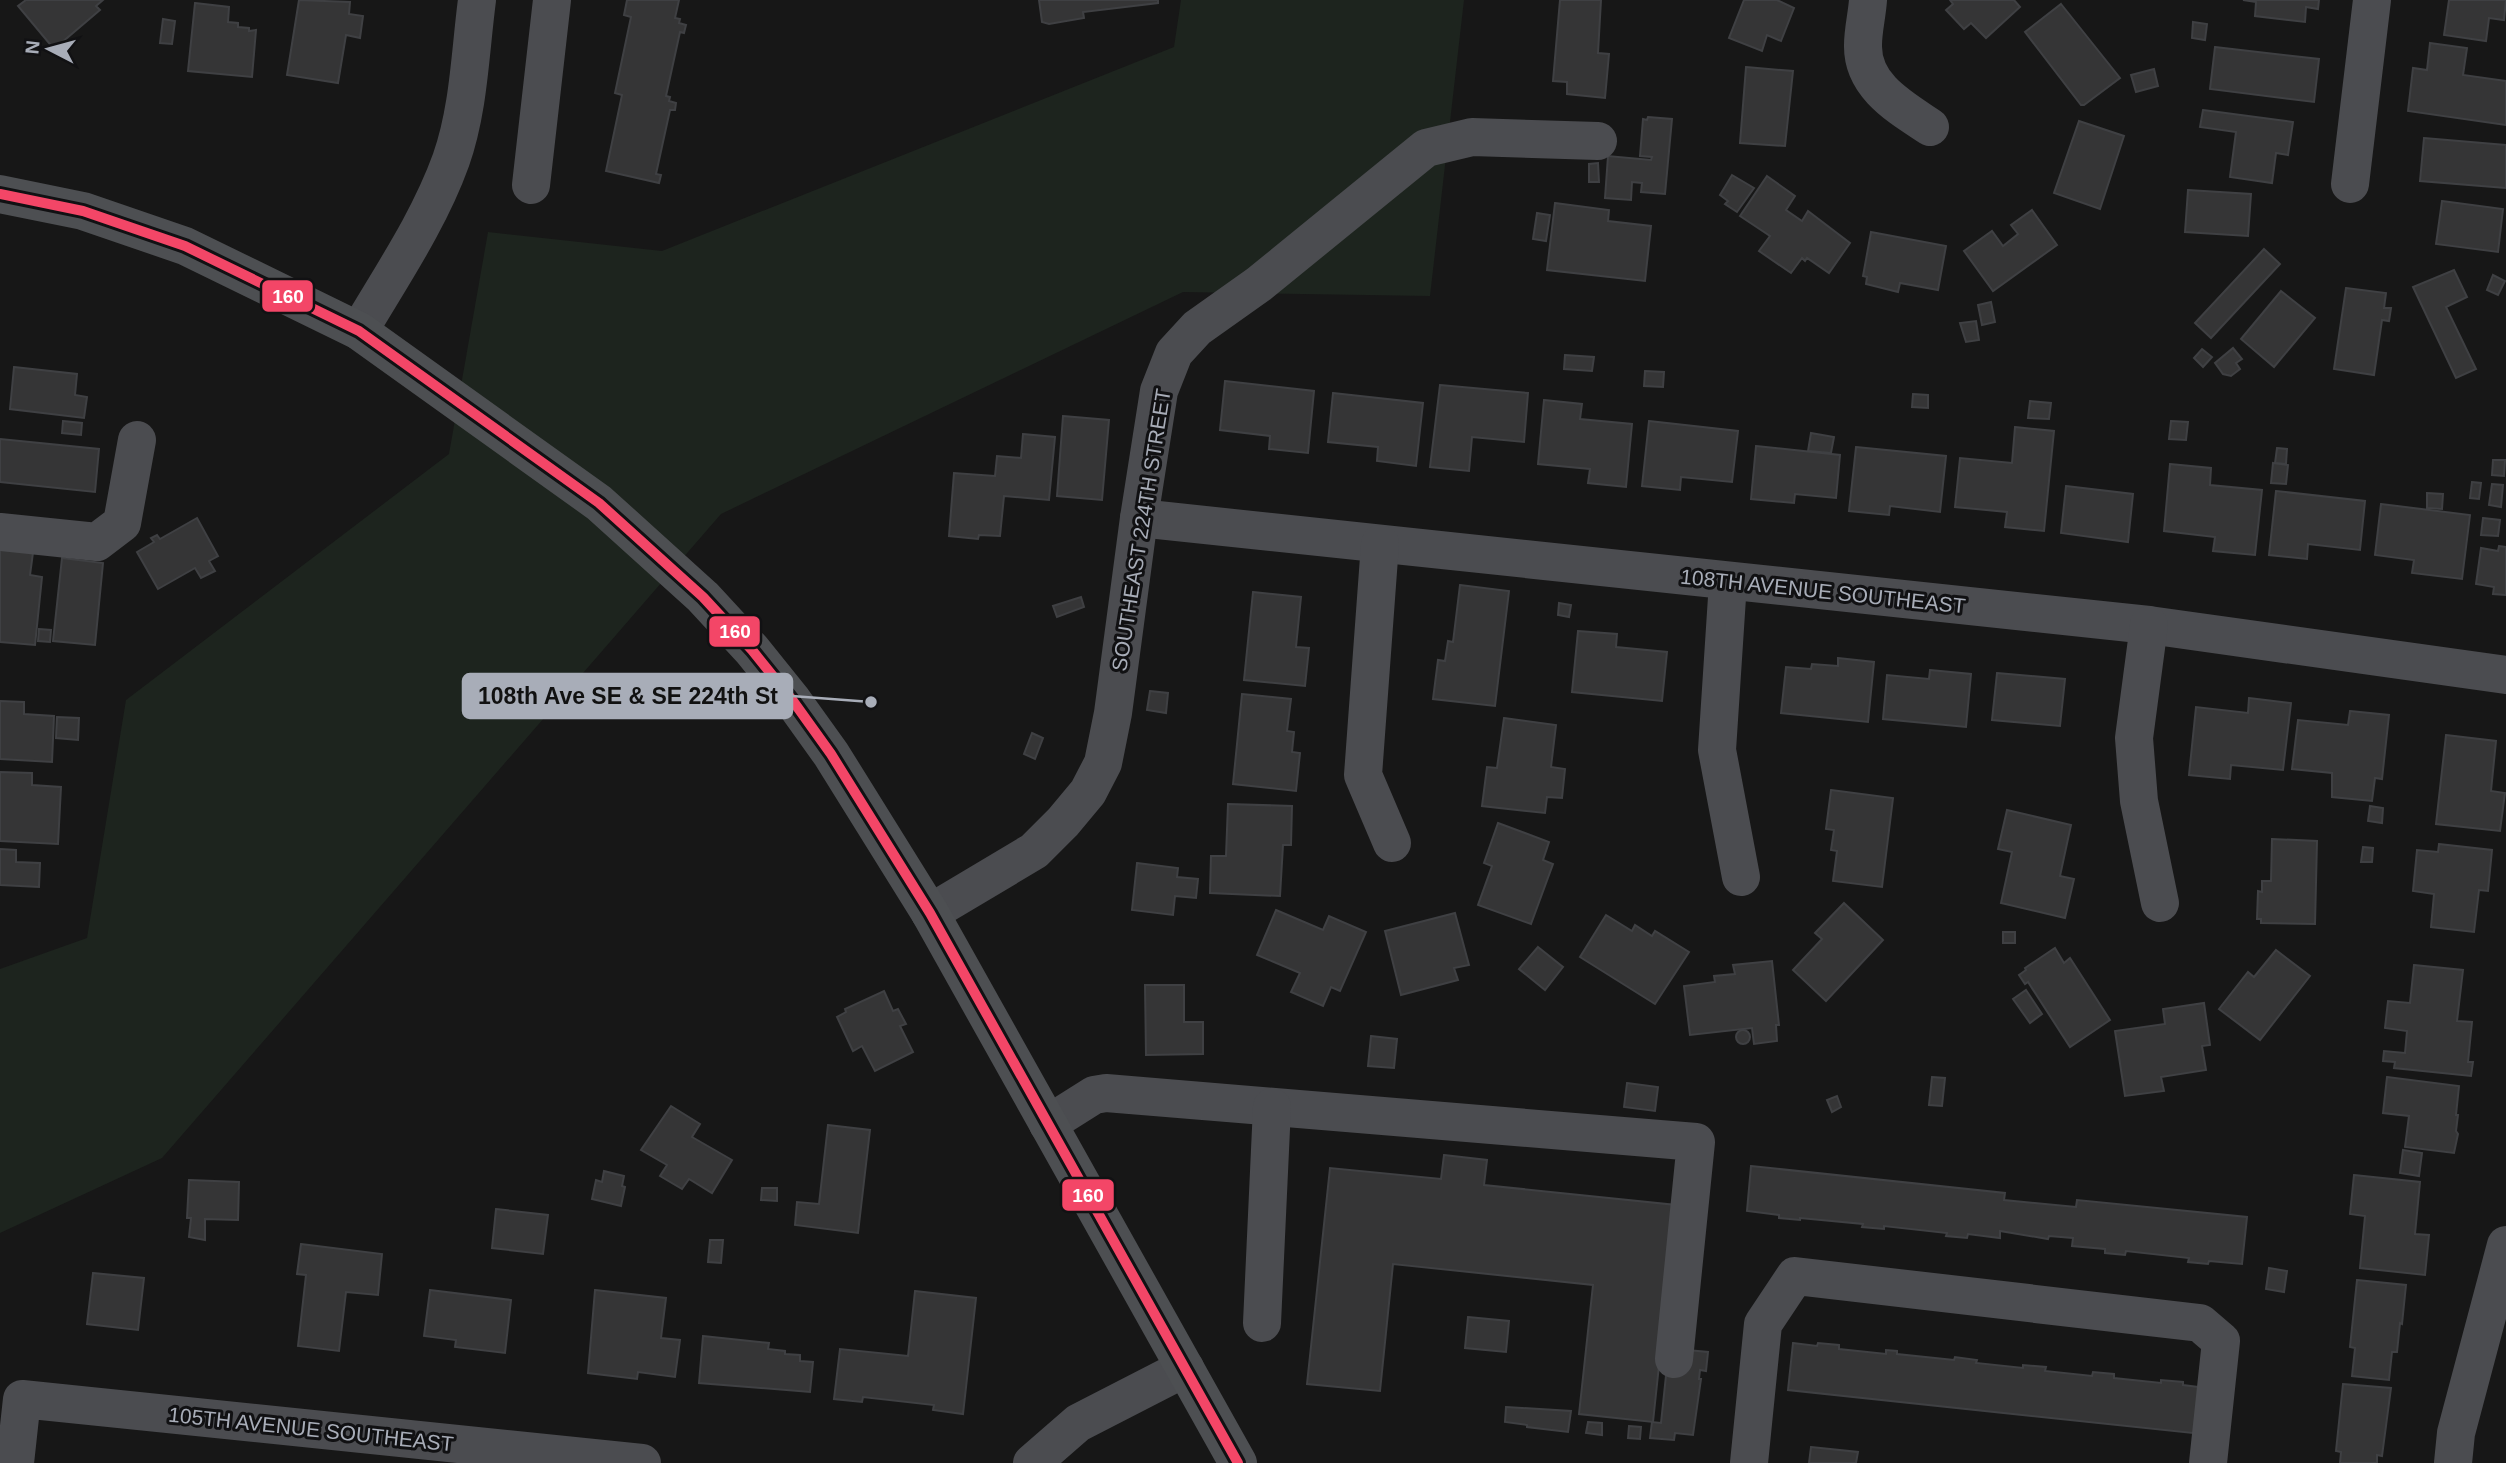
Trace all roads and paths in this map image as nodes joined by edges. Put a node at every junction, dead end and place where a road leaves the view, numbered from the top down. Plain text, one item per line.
1 (477, 0) edge
2 (552, 0) edge
3 (1868, 0) edge
4 (2372, 0) edge
5 (1930, 127) dead end
6 (1598, 141) dead end
7 (2350, 184) dead end
8 (531, 185) dead end
9 (0, 194) edge
10 (359, 331) junction
11 (137, 440) dead end
12 (1139, 518) junction
13 (0, 532) edge
14 (1380, 544) junction
15 (1728, 582) junction
16 (2149, 625) junction
17 (2506, 675) edge
18 (1392, 843) dead end
19 (1741, 877) dead end
20 (2160, 903) dead end
21 (930, 913) junction
22 (1272, 1107) junction
23 (1048, 1124) junction
24 (2506, 1245) edge
25 (2498, 1302) edge
26 (1262, 1323) dead end
27 (1674, 1359) dead end
28 (1185, 1368) junction
29 (15, 1463) edge
30 (642, 1463) edge
31 (1032, 1463) edge
32 (1238, 1463) edge
33 (1749, 1463) edge
34 (2208, 1463) edge
35 (2452, 1463) edge

1 - 10 street
2 - 8 street
3 - 5 street
4 - 7 street
6 - 12 street, SOUTHEAST 224TH STREET
9 - 10 main road
10 - 21 main road
11 - 13 street
12 - 14 street, 108TH AVENUE SOUTHEAST
12 - 21 street, SOUTHEAST 224TH STREET
14 - 15 street, 108TH AVENUE SOUTHEAST
14 - 18 street
15 - 16 street, 108TH AVENUE SOUTHEAST
15 - 19 street
16 - 17 street, 108TH AVENUE SOUTHEAST
16 - 20 street
21 - 23 main road
22 - 23 street
22 - 26 street
22 - 27 street
23 - 28 main road
24 - 25 street
25 - 35 street
28 - 31 street
28 - 32 main road
29 - 30 street, 105TH AVENUE SOUTHEAST
33 - 34 street

